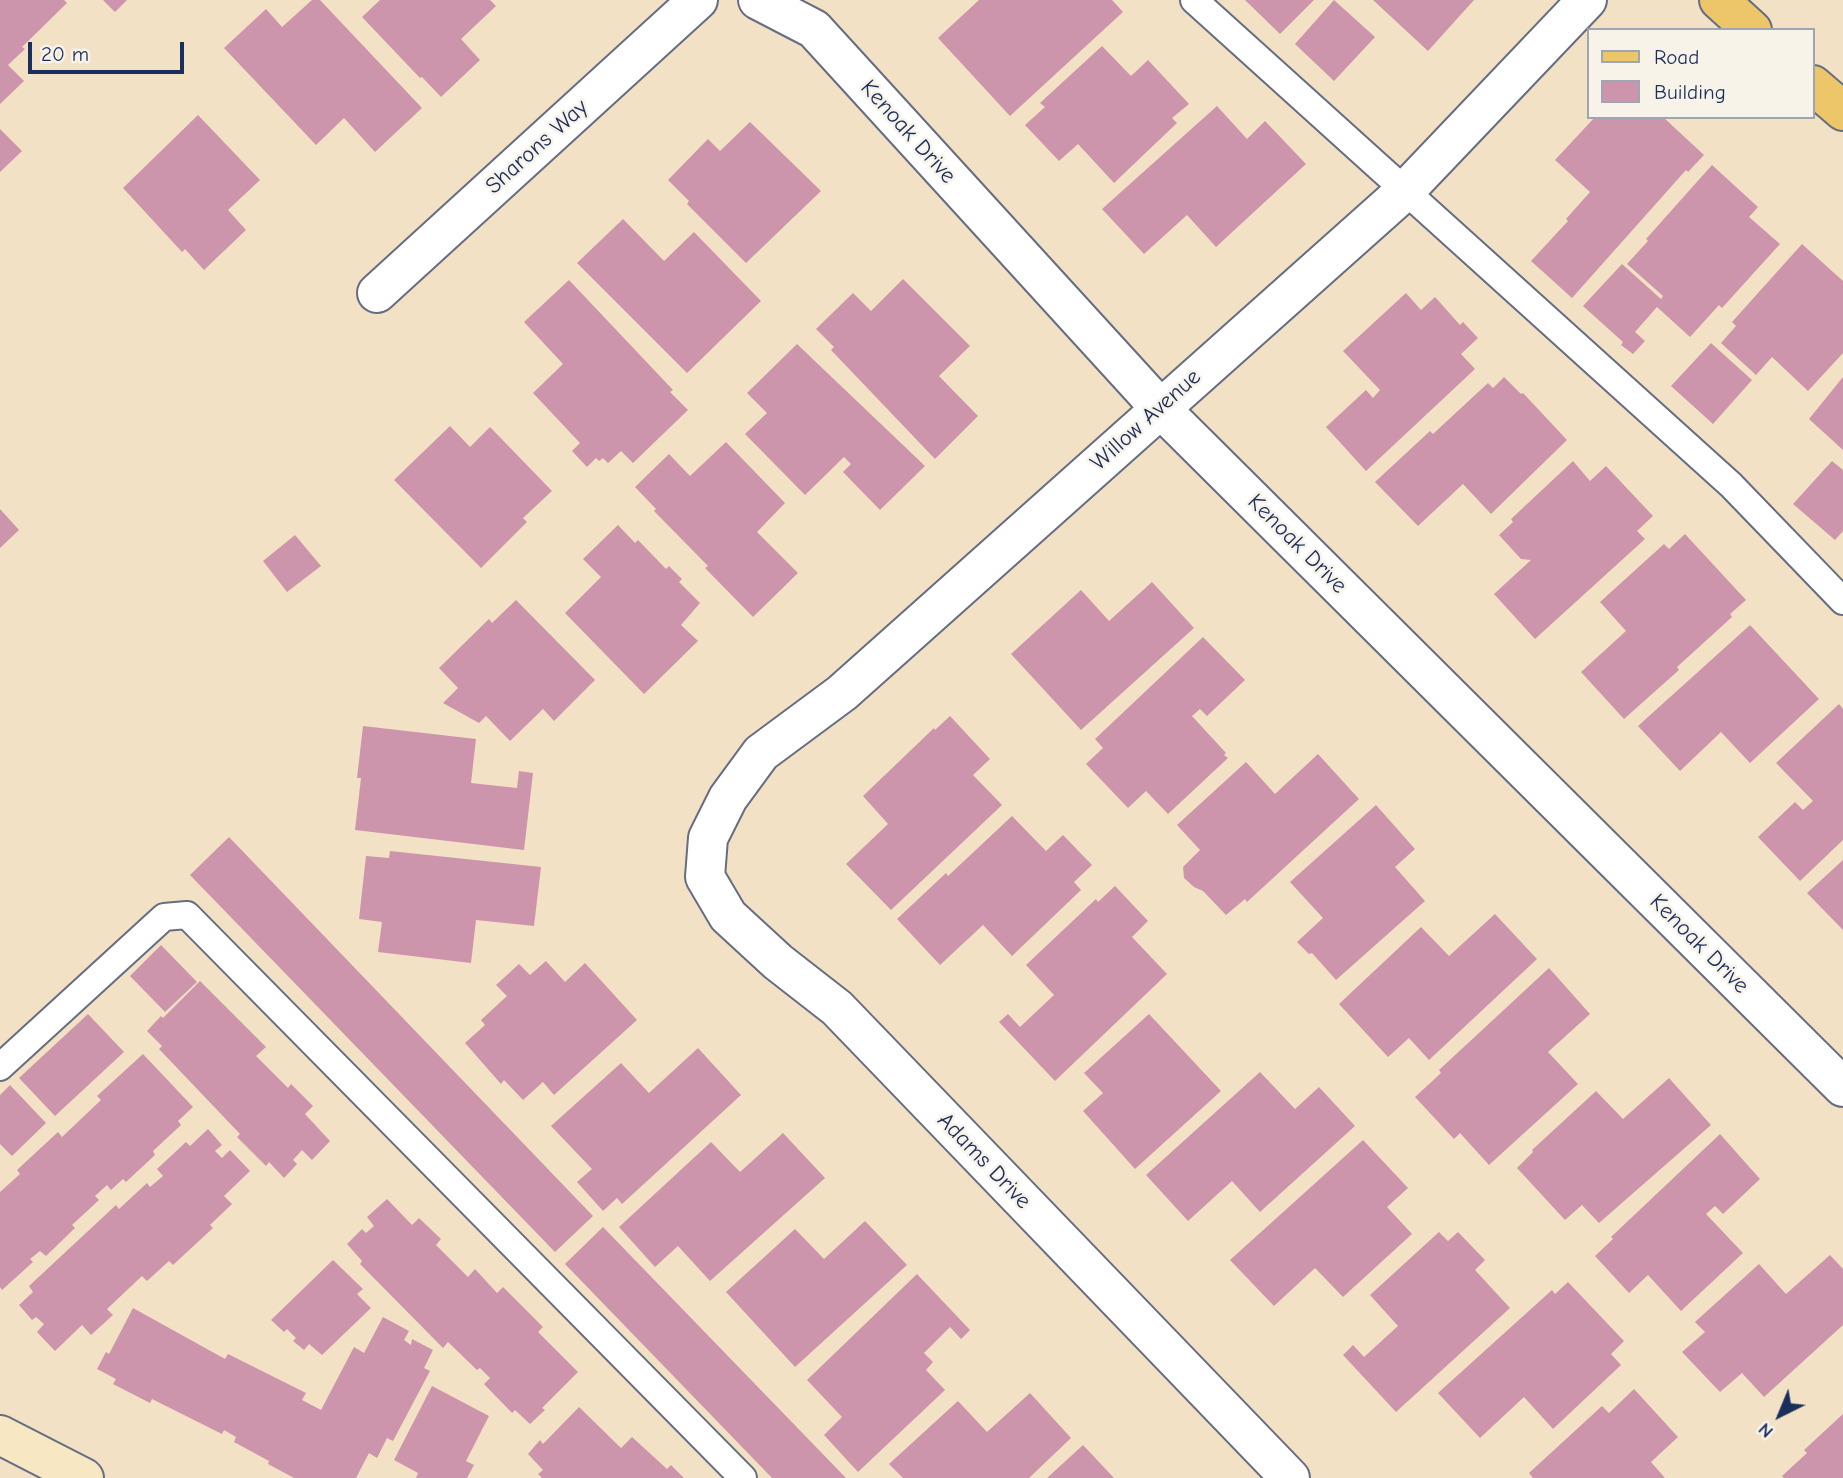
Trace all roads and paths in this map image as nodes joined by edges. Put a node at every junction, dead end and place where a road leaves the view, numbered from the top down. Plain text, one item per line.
1 (698, 0) edge
2 (758, 0) edge
3 (1194, 0) edge
4 (1587, 0) edge
5 (1718, 0) edge
6 (1750, 28) edge
7 (1815, 87) edge
8 (1843, 111) edge
9 (1406, 190) junction
10 (377, 293) dead end
11 (1160, 408) junction
12 (1843, 601) edge
13 (708, 838) joint
14 (0, 1067) edge
15 (1843, 1087) edge
16 (0, 1435) edge
17 (59, 1474) edge
18 (743, 1478) edge
19 (1290, 1478) edge

1 - 10 street, Sharons Way
2 - 11 street, Kenoak Drive
3 - 9 lane
4 - 9 street, Willow Avenue
5 - 6 main road
7 - 8 main road
9 - 11 street, Willow Avenue
9 - 12 lane
11 - 13 street, Willow Avenue
11 - 15 street, Kenoak Drive
13 - 19 street, Adams Drive
14 - 18 lane
16 - 17 main road

